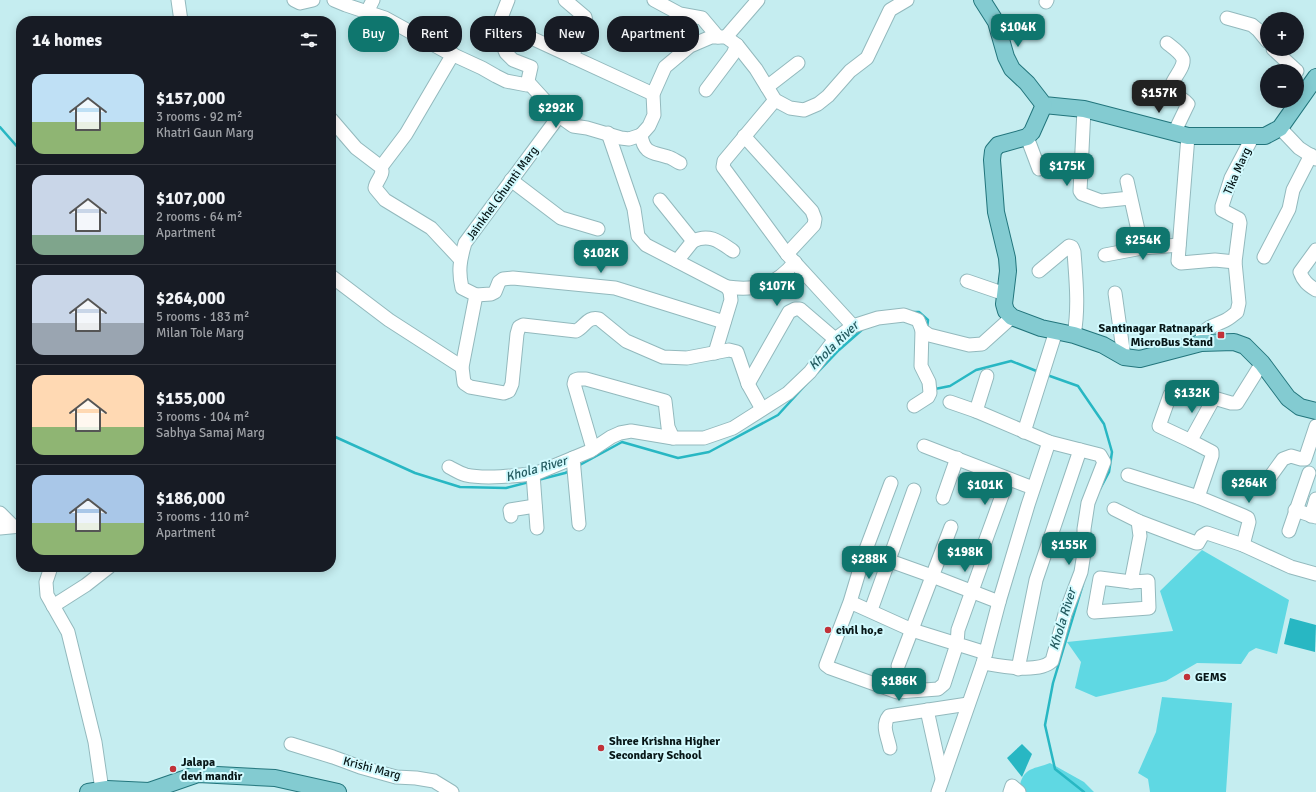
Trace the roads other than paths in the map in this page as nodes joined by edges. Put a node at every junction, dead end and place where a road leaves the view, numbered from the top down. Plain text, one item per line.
1 (178, 0) edge
2 (294, 0) edge
3 (313, 0) edge
4 (334, 0) edge
5 (373, 0) edge
6 (508, 0) edge
7 (565, 0) edge
8 (654, 0) edge
9 (758, 0) edge
10 (907, 0) edge
11 (982, 0) edge
12 (367, 12) junction
13 (180, 16) edge
14 (502, 16) edge
15 (1227, 18) dead end
16 (1260, 32) edge
17 (722, 37) junction
18 (536, 40) edge
19 (1168, 43) dead end
20 (738, 44) junction
21 (506, 52) edge
22 (453, 54) junction
23 (572, 56) junction
24 (1281, 56) edge
25 (798, 63) dead end
26 (1289, 64) edge
27 (1304, 75) edge
28 (1313, 80) edge
29 (528, 82) junction
30 (767, 87) junction
31 (706, 90) dead end
32 (653, 94) junction
33 (775, 100) junction
34 (1044, 105) junction
35 (1084, 109) junction
36 (559, 116) junction
37 (336, 125) edge
38 (1280, 128) junction
39 (608, 133) junction
40 (1181, 134) junction
41 (641, 135) junction
42 (744, 136) junction
43 (1252, 136) junction
44 (1027, 137) junction
45 (1313, 157) edge
46 (680, 162) dead end
47 (381, 167) junction
48 (1039, 169) dead end
49 (511, 180) junction
50 (1127, 181) dead end
51 (1130, 198) junction
52 (660, 200) dead end
53 (598, 229) dead end
54 (693, 241) junction
55 (1179, 245) junction
56 (1142, 248) junction
57 (1316, 250) edge
58 (733, 252) dead end
59 (1104, 255) dead end
60 (1264, 257) dead end
61 (791, 258) junction
62 (460, 259) junction
63 (677, 261) junction
64 (1235, 262) junction
65 (1039, 271) dead end
66 (336, 280) edge
67 (967, 281) dead end
68 (727, 287) junction
69 (1316, 290) edge
70 (1115, 293) dead end
71 (1005, 294) junction
72 (476, 295) junction
73 (1012, 317) junction
74 (724, 322) junction
75 (853, 326) junction
76 (922, 330) junction
77 (1056, 331) junction
78 (1074, 335) junction
79 (836, 339) junction
80 (1201, 343) junction
81 (715, 353) junction
82 (1124, 357) junction
83 (1262, 364) junction
84 (462, 367) junction
85 (987, 376) dead end
86 (748, 384) junction
87 (1214, 398) junction
88 (950, 402) dead end
89 (914, 406) dead end
90 (762, 409) junction
91 (976, 411) junction
92 (1316, 411) edge
93 (1316, 426) edge
94 (1024, 432) junction
95 (673, 438) junction
96 (1191, 441) junction
97 (1049, 442) junction
98 (924, 446) dead end
99 (593, 449) junction
100 (1080, 450) junction
101 (573, 458) junction
102 (957, 458) junction
103 (449, 467) dead end
104 (1309, 473) dead end
105 (533, 474) junction
106 (1128, 475) dead end
107 (1008, 479) junction
108 (891, 483) dead end
109 (1033, 488) junction
110 (1262, 488) dead end
111 (914, 490) dead end
112 (1198, 497) junction
113 (942, 498) dead end
114 (1316, 500) edge
115 (535, 506) junction
116 (1114, 509) dead end
117 (1295, 510) junction
118 (0, 513) edge
119 (511, 516) dead end
120 (1313, 517) edge
121 (1138, 521) junction
122 (579, 524) dead end
123 (16, 525) edge
124 (16, 526) edge
125 (951, 527) dead end
126 (0, 528) edge
127 (537, 528) dead end
128 (1289, 531) dead end
129 (985, 542) dead end
130 (1243, 545) junction
131 (864, 552) junction
132 (888, 561) junction
133 (982, 563) dead end
134 (49, 572) edge
135 (103, 572) edge
136 (1316, 574) edge
137 (932, 576) junction
138 (1131, 582) junction
139 (972, 592) junction
140 (850, 602) junction
141 (999, 602) junction
142 (53, 606) junction
143 (871, 610) junction
144 (912, 630) junction
145 (957, 644) junction
146 (984, 658) junction
147 (898, 666) dead end
148 (1018, 669) junction
149 (968, 704) junction
150 (927, 710) junction
151 (291, 744) dead end
152 (890, 748) dead end
153 (943, 779) junction
154 (101, 791) edge
155 (338, 792) edge
156 (452, 792) edge
157 (938, 792) edge

1 - 13 street
2 - 3 street
4 - 12 street
5 - 12 street
6 - 14 street
7 - 23 street
8 - 17 street
9 - 17 street
10 - 33 street
11 - 34 main road
12 - 22 street
15 - 16 street
17 - 20 street
17 - 32 street
18 - 23 street
19 - 40 street
20 - 30 street
20 - 31 street
21 - 29 street
22 - 29 street
22 - 47 street
23 - 32 street
24 - 26 street
25 - 30 street
27 - 28 street
28 - 38 main road
29 - 36 street
30 - 33 street
32 - 41 street
33 - 42 street
34 - 35 main road
34 - 44 main road
35 - 40 main road
35 - 51 street
36 - 39 street
36 - 49 street, Jainkhel Ghumti Marg
37 - 47 street
38 - 43 main road
38 - 45 street
39 - 41 street
39 - 63 street
40 - 43 main road
40 - 55 street
41 - 46 street
42 - 61 street
42 - 61 street
43 - 64 street, Tika Marg
44 - 48 street
44 - 71 main road
45 - 60 street
47 - 62 street
49 - 53 street
49 - 62 street, Jainkhel Ghumti Marg
50 - 51 street
51 - 56 street
52 - 54 street
54 - 58 street
54 - 63 street
55 - 56 street
55 - 64 street
56 - 59 street
57 - 69 street
61 - 68 street
61 - 75 street
62 - 72 street, Jainkhel Ghumti Marg
63 - 68 street
64 - 80 street, Tika Marg
65 - 78 street
66 - 84 street
67 - 71 street
68 - 74 street
70 - 82 street
71 - 73 main road
72 - 74 street
72 - 84 street
73 - 76 street
73 - 77 main road
74 - 81 street
75 - 76 street
75 - 79 street
76 - 89 street
77 - 78 main road
77 - 94 street
78 - 82 main road
79 - 86 street
79 - 90 street
80 - 82 main road
80 - 83 main road
81 - 84 street
81 - 86 street
83 - 87 street
83 - 92 main road
85 - 91 street
86 - 90 street
87 - 96 street
87 - 96 street
88 - 91 street
90 - 95 street
91 - 94 street
93 - 110 street
94 - 97 street
95 - 99 street
95 - 99 street
96 - 112 street
97 - 100 street
97 - 109 street
98 - 102 street
99 - 101 street
100 - 148 street
100 - 148 street
101 - 105 street
101 - 122 street
102 - 107 street
102 - 113 street
103 - 105 street
104 - 117 street
105 - 115 street
106 - 112 street
107 - 109 street
107 - 129 street
108 - 131 street
109 - 141 street
111 - 132 street
112 - 130 street
114 - 120 street
115 - 119 street
115 - 127 street
116 - 121 street
117 - 120 street
117 - 128 street
118 - 123 street
121 - 130 street
121 - 138 street
124 - 126 street
125 - 137 street
130 - 136 street
131 - 132 street
131 - 140 street
132 - 137 street
132 - 143 street
133 - 139 street
134 - 142 street
135 - 142 street
137 - 139 street
137 - 144 street
138 - 138 street
139 - 141 street
139 - 145 street
140 - 143 street
140 - 145 street
141 - 146 street
142 - 154 street
143 - 144 street
144 - 145 street
144 - 147 street
145 - 146 street
146 - 148 street
146 - 149 street
149 - 150 street
149 - 153 street
150 - 152 street
150 - 153 street
151 - 156 street, Krishi Marg
153 - 157 street
154 - 155 main road

